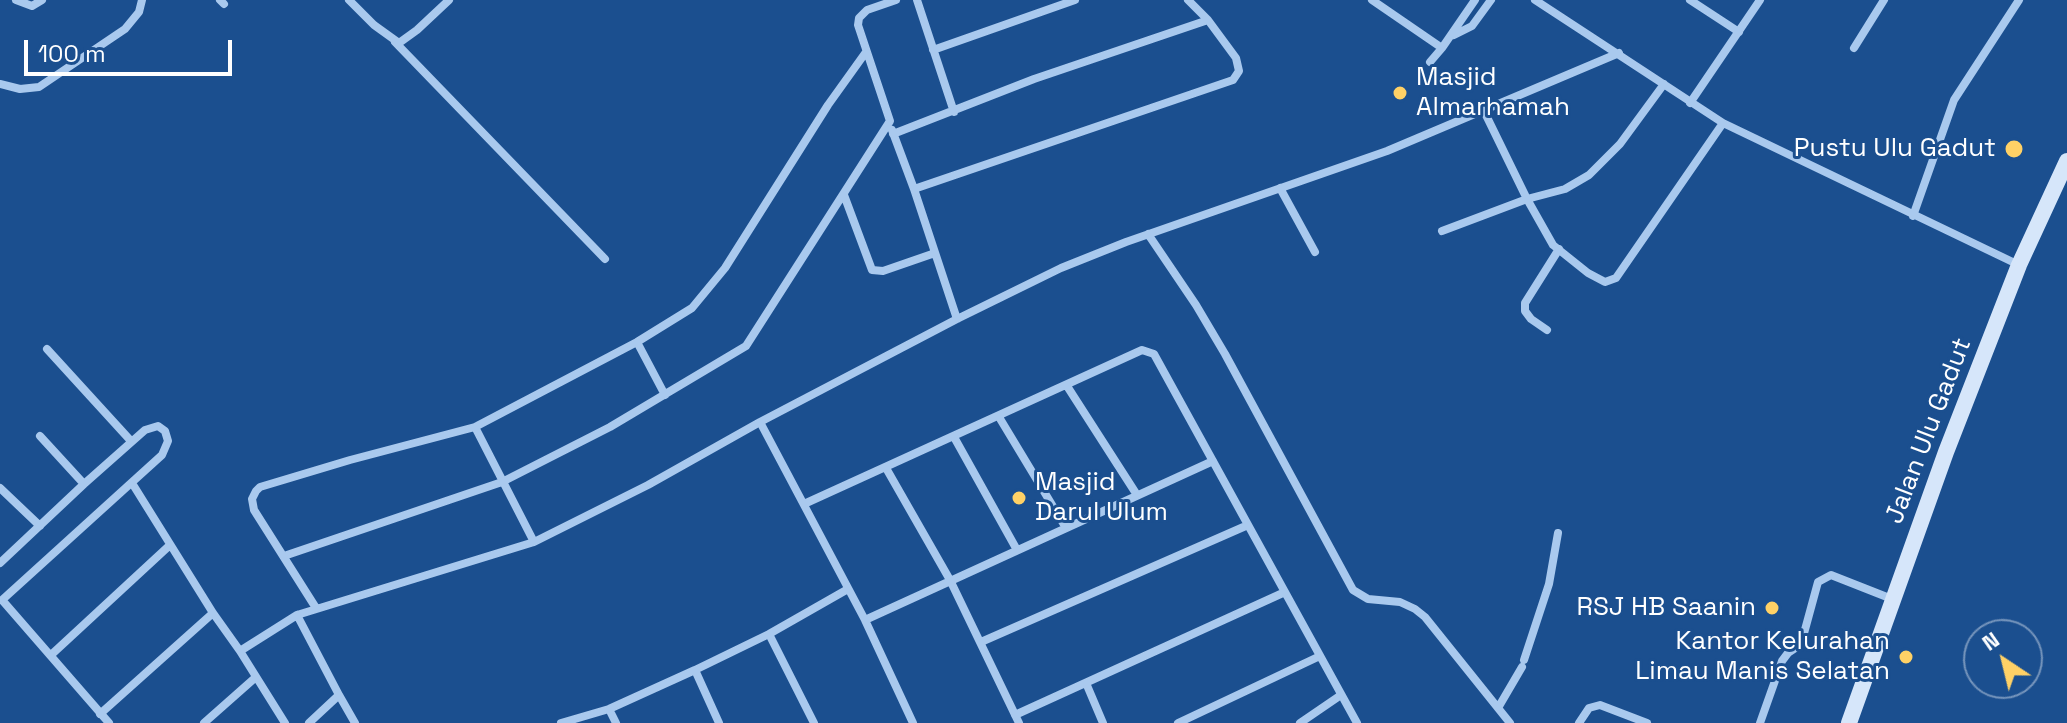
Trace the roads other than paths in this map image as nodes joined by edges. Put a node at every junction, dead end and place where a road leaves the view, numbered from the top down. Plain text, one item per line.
1 (16, 0) edge
2 (42, 0) edge
3 (142, 0) edge
4 (349, 0) edge
5 (449, 0) edge
6 (896, 0) edge
7 (917, 0) edge
8 (1075, 0) edge
9 (1188, 0) edge
10 (1475, 0) edge
11 (1491, 0) edge
12 (1535, 0) edge
13 (1690, 0) edge
14 (1760, 0) edge
15 (1884, 0) edge
16 (2019, 0) edge
17 (1375, 1) edge
18 (1208, 20) junction
19 (1739, 32) junction
20 (1453, 35) junction
21 (395, 42) junction
22 (1442, 48) junction
23 (1854, 48) dead end
24 (933, 50) junction
25 (866, 52) junction
26 (1619, 53) junction
27 (1430, 62) dead end
28 (0, 76) edge
29 (0, 84) edge
30 (1664, 84) junction
31 (1690, 103) junction
32 (1483, 109) junction
33 (954, 112) junction
34 (890, 121) junction
35 (1723, 123) junction
36 (893, 134) junction
37 (2067, 161) edge
38 (1280, 188) junction
39 (914, 189) junction
40 (844, 195) junction
41 (1527, 199) junction
42 (1913, 216) junction
43 (1442, 231) dead end
44 (1148, 234) junction
45 (1559, 249) junction
46 (1315, 252) dead end
47 (935, 253) junction
48 (605, 259) dead end
49 (2019, 265) junction
50 (957, 319) junction
51 (1547, 330) dead end
52 (637, 342) junction
53 (47, 349) dead end
54 (1067, 386) junction
55 (665, 395) junction
56 (999, 417) junction
57 (760, 422) junction
58 (475, 427) junction
59 (40, 436) dead end
60 (954, 437) junction
61 (131, 441) junction
62 (1213, 461) junction
63 (886, 468) junction
64 (502, 482) junction
65 (132, 483) junction
66 (84, 484) junction
67 (0, 488) edge
68 (1137, 495) junction
69 (804, 504) junction
70 (1248, 525) junction
71 (40, 526) junction
72 (1066, 528) junction
73 (1558, 533) dead end
74 (534, 542) junction
75 (170, 545) junction
76 (1017, 550) junction
77 (284, 556) junction
78 (0, 563) edge
79 (950, 580) junction
80 (848, 589) junction
81 (1285, 592) junction
82 (1892, 599) junction
83 (1, 601) edge
84 (316, 608) junction
85 (213, 613) junction
86 (297, 615) junction
87 (865, 620) junction
88 (769, 634) junction
89 (981, 642) junction
90 (240, 651) junction
91 (51, 655) junction
92 (1320, 656) junction
93 (695, 670) junction
94 (256, 677) junction
95 (1086, 683) junction
96 (339, 695) junction
97 (1341, 695) junction
98 (1498, 708) junction
99 (609, 709) junction
100 (100, 714) junction
101 (1017, 719) edge
102 (109, 723) edge
103 (204, 723) edge
104 (285, 723) edge
105 (309, 723) edge
106 (355, 723) edge
107 (561, 723) edge
108 (616, 723) edge
109 (719, 723) edge
110 (814, 723) edge
111 (913, 723) edge
112 (1103, 723) edge
113 (1178, 723) edge
114 (1300, 723) edge
115 (1357, 723) edge
116 (1510, 723) edge
117 (1579, 723) edge
118 (1647, 723) edge
119 (1760, 723) edge
120 (1849, 723) edge

1 - 2 street
3 - 29 street
4 - 21 street
5 - 21 street
6 - 25 street
7 - 24 street
8 - 24 street
9 - 18 street
10 - 20 street
11 - 20 street
12 - 26 street
13 - 19 street
14 - 19 street
15 - 23 street
16 - 42 street
17 - 22 street
18 - 33 street
18 - 39 street
19 - 31 street
20 - 22 street
21 - 48 street
22 - 27 street
24 - 33 street
25 - 34 street
25 - 52 street
26 - 30 street
26 - 32 street
28 - 29 street
30 - 31 street
30 - 41 street
31 - 35 street
32 - 38 street
32 - 41 street
33 - 36 street
34 - 36 street
34 - 40 street
35 - 42 street
35 - 45 street
36 - 39 street
37 - 49 street, Jalan Ulu Gadut
38 - 44 street
38 - 46 street
39 - 47 street
40 - 47 street
40 - 55 street
41 - 43 street
41 - 45 street
42 - 49 street
44 - 50 street
44 - 98 street
45 - 51 street
47 - 50 street
49 - 82 street, Jalan Ulu Gadut
50 - 57 street
52 - 55 street
52 - 58 street
53 - 61 street
54 - 56 street
54 - 62 street
54 - 68 street
55 - 64 street
56 - 60 street
56 - 72 street
57 - 69 street
57 - 74 street
58 - 64 street
58 - 77 street
59 - 66 street
60 - 63 street
60 - 76 street
61 - 65 street
61 - 66 street
62 - 68 street
62 - 70 street
63 - 69 street
63 - 79 street
64 - 74 street
64 - 77 street
65 - 75 street
65 - 83 street
66 - 71 street
67 - 71 street
68 - 72 street
69 - 80 street
70 - 81 street
70 - 89 street
71 - 78 street
72 - 76 street
73 - 98 street
74 - 84 street
75 - 85 street
75 - 91 street
76 - 79 street
77 - 84 street
79 - 87 street
79 - 89 street
80 - 87 street
80 - 88 street
81 - 92 street
81 - 95 street
82 - 119 street
82 - 120 street, Jalan Ulu Gadut
83 - 91 street
84 - 86 street
85 - 90 street
85 - 100 street
86 - 90 street
86 - 96 street
87 - 111 street
88 - 93 street
88 - 110 street
89 - 101 street
90 - 94 street
91 - 100 street
92 - 97 street
92 - 113 street
93 - 99 street
93 - 109 street
94 - 103 street
94 - 104 street
95 - 101 street
95 - 112 street
96 - 105 street
96 - 106 street
97 - 114 street
97 - 115 street
98 - 116 street
99 - 107 street
99 - 108 street
100 - 102 street
117 - 118 street

